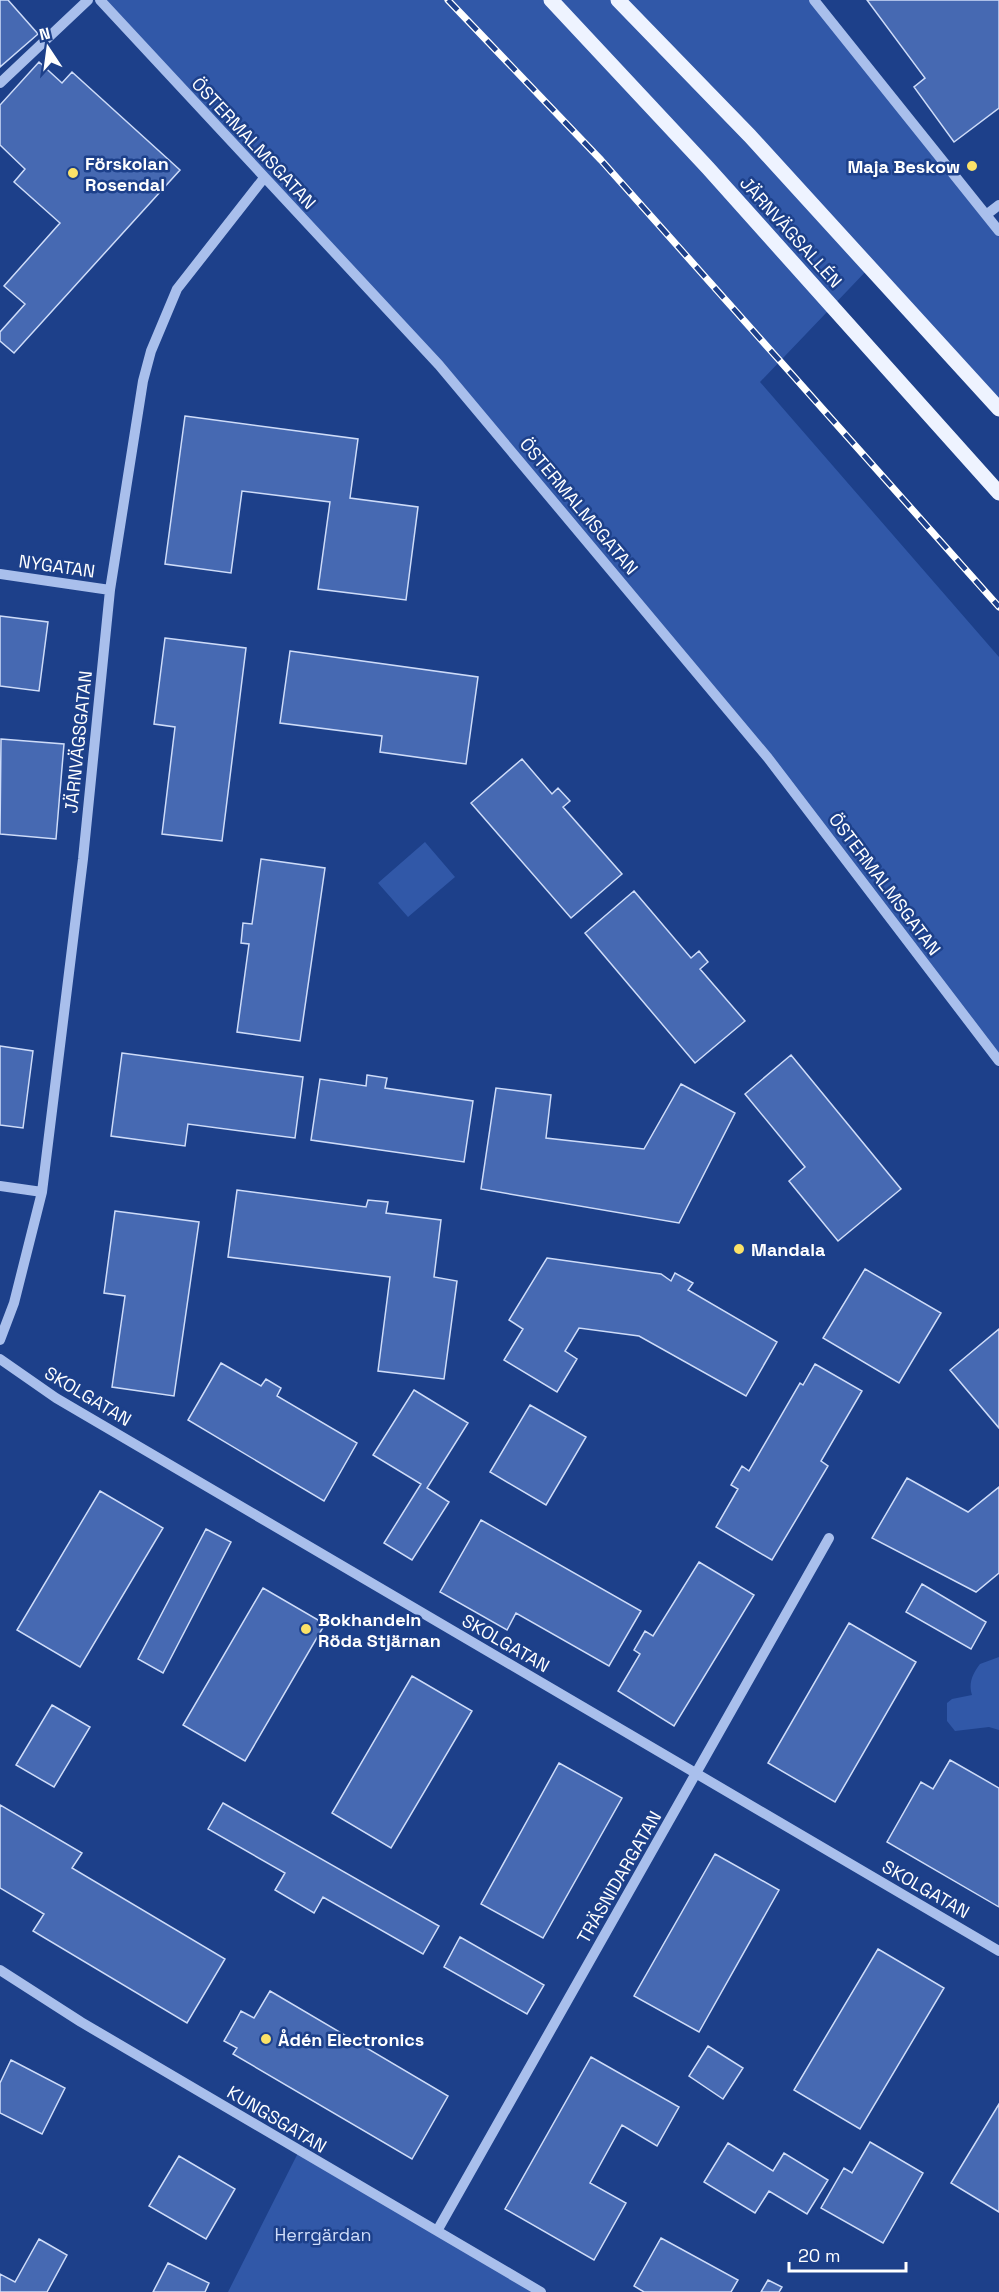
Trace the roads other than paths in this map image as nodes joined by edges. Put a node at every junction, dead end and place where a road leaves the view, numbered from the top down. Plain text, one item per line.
1 (88, 0) edge
2 (100, 0) edge
3 (551, 0) edge
4 (618, 0) edge
5 (814, 0) edge
6 (0, 83) edge
7 (264, 178) junction
8 (999, 205) edge
9 (986, 215) junction
10 (999, 231) edge
11 (999, 409) edge
12 (999, 493) edge
13 (0, 574) edge
14 (110, 590) junction
15 (999, 1061) edge
16 (0, 1186) edge
17 (42, 1192) junction
18 (0, 1340) edge
19 (0, 1359) edge
20 (829, 1538) dead end
21 (697, 1774) junction
22 (999, 1951) edge
23 (0, 1970) edge
24 (437, 2231) junction
25 (541, 2292) edge

1 - 6 street
2 - 7 street, ÖSTERMALMSGATAN
3 - 12 main road, JÄRNVÄGSALLÉN
4 - 11 main road, JÄRNVÄGSALLÉN
5 - 9 street
7 - 14 street, JÄRNVÄGSGATAN
7 - 15 street, ÖSTERMALMSGATAN
8 - 9 street
9 - 10 street
13 - 14 street, NYGATAN
14 - 17 street, JÄRNVÄGSGATAN
16 - 17 street
17 - 18 street, JÄRNVÄGSGATAN
19 - 21 street, SKOLGATAN
20 - 21 street, TRÄSNIDARGATAN
21 - 22 street, SKOLGATAN
21 - 24 street, TRÄSNIDARGATAN
23 - 24 street, KUNGSGATAN
24 - 25 street, KUNGSGATAN

